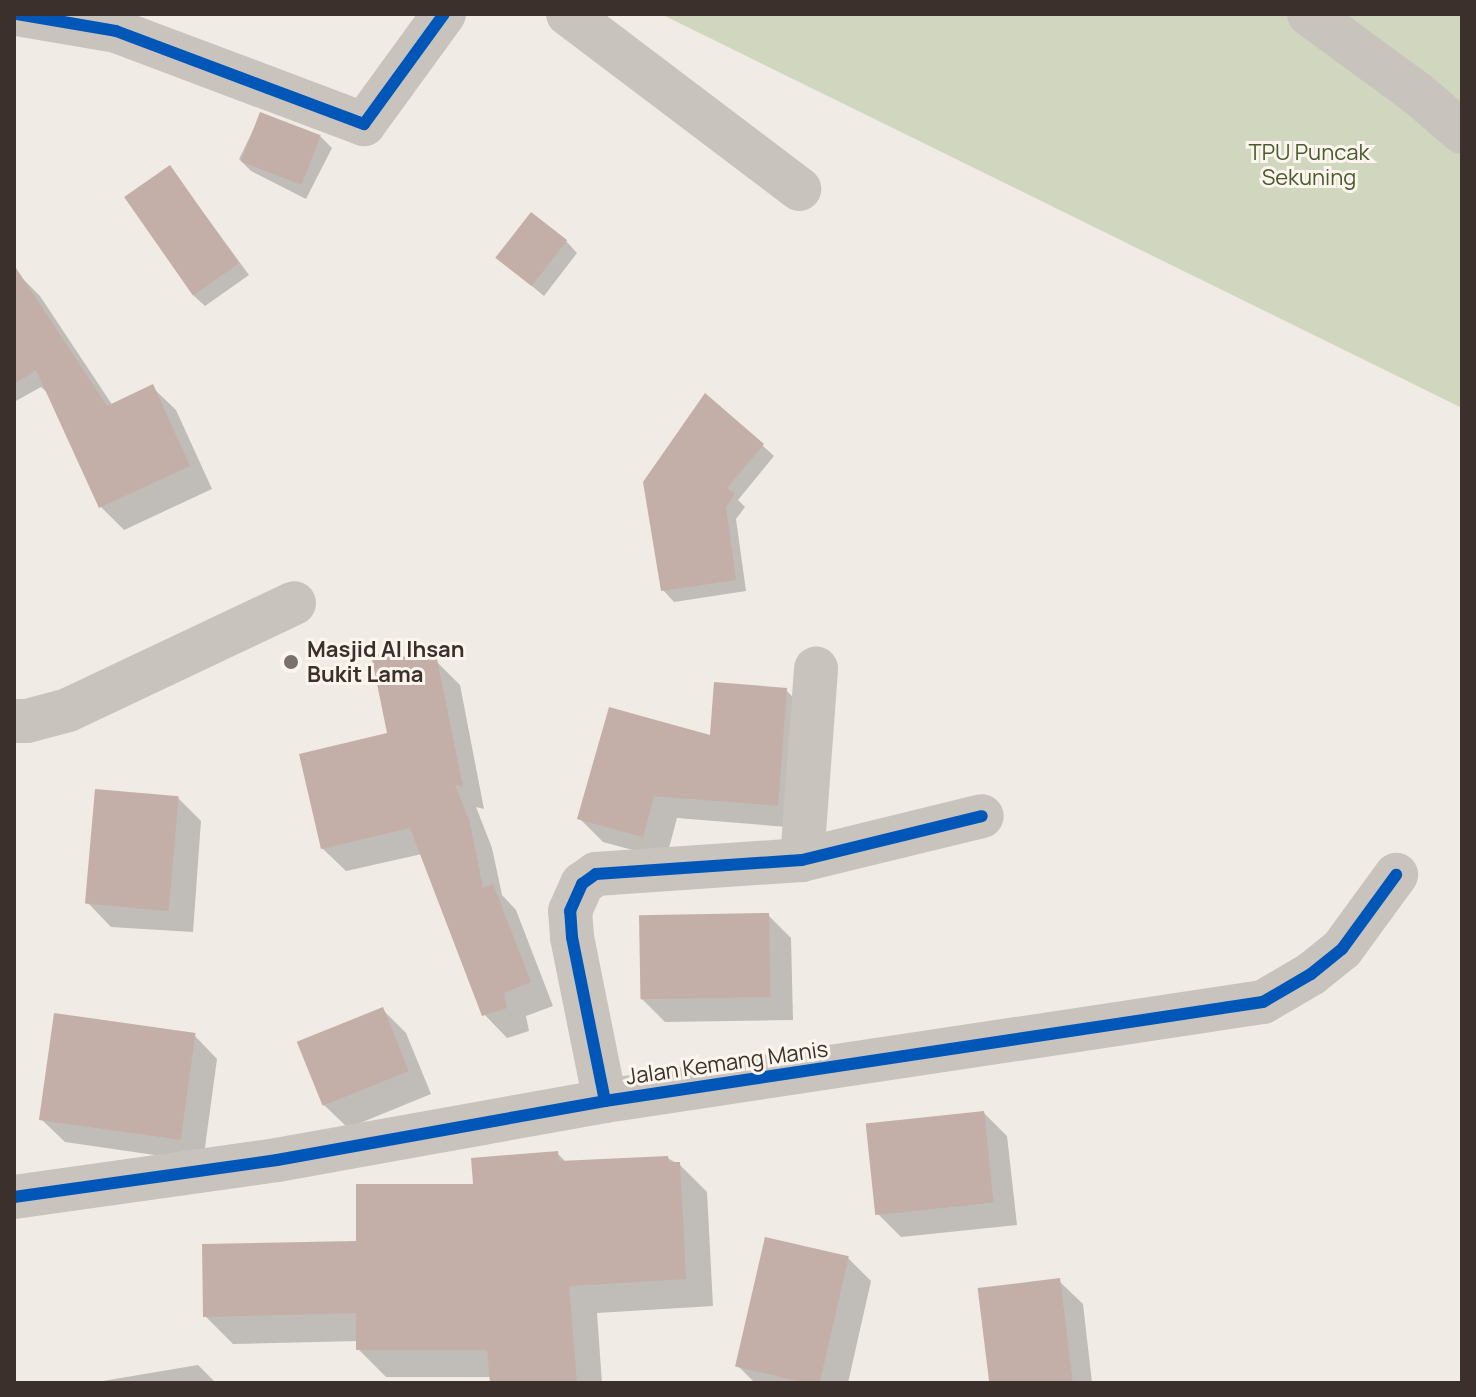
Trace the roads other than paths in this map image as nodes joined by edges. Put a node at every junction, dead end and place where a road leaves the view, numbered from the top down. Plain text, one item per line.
1 (17, 14) edge
2 (444, 14) edge
3 (568, 14) edge
4 (1309, 14) edge
5 (122, 23) edge
6 (1462, 132) edge
7 (799, 189) dead end
8 (294, 603) dead end
9 (816, 669) dead end
10 (14, 721) edge
11 (982, 816) dead end
12 (802, 860) junction
13 (1396, 875) dead end
14 (605, 1101) junction
15 (14, 1197) edge

1 - 5 street
2 - 5 street
3 - 7 street
4 - 6 street
8 - 10 street
9 - 12 street
11 - 12 street
12 - 14 street
13 - 14 street, Jalan Kemang Manis
14 - 15 street, Jalan Kemang Manis

